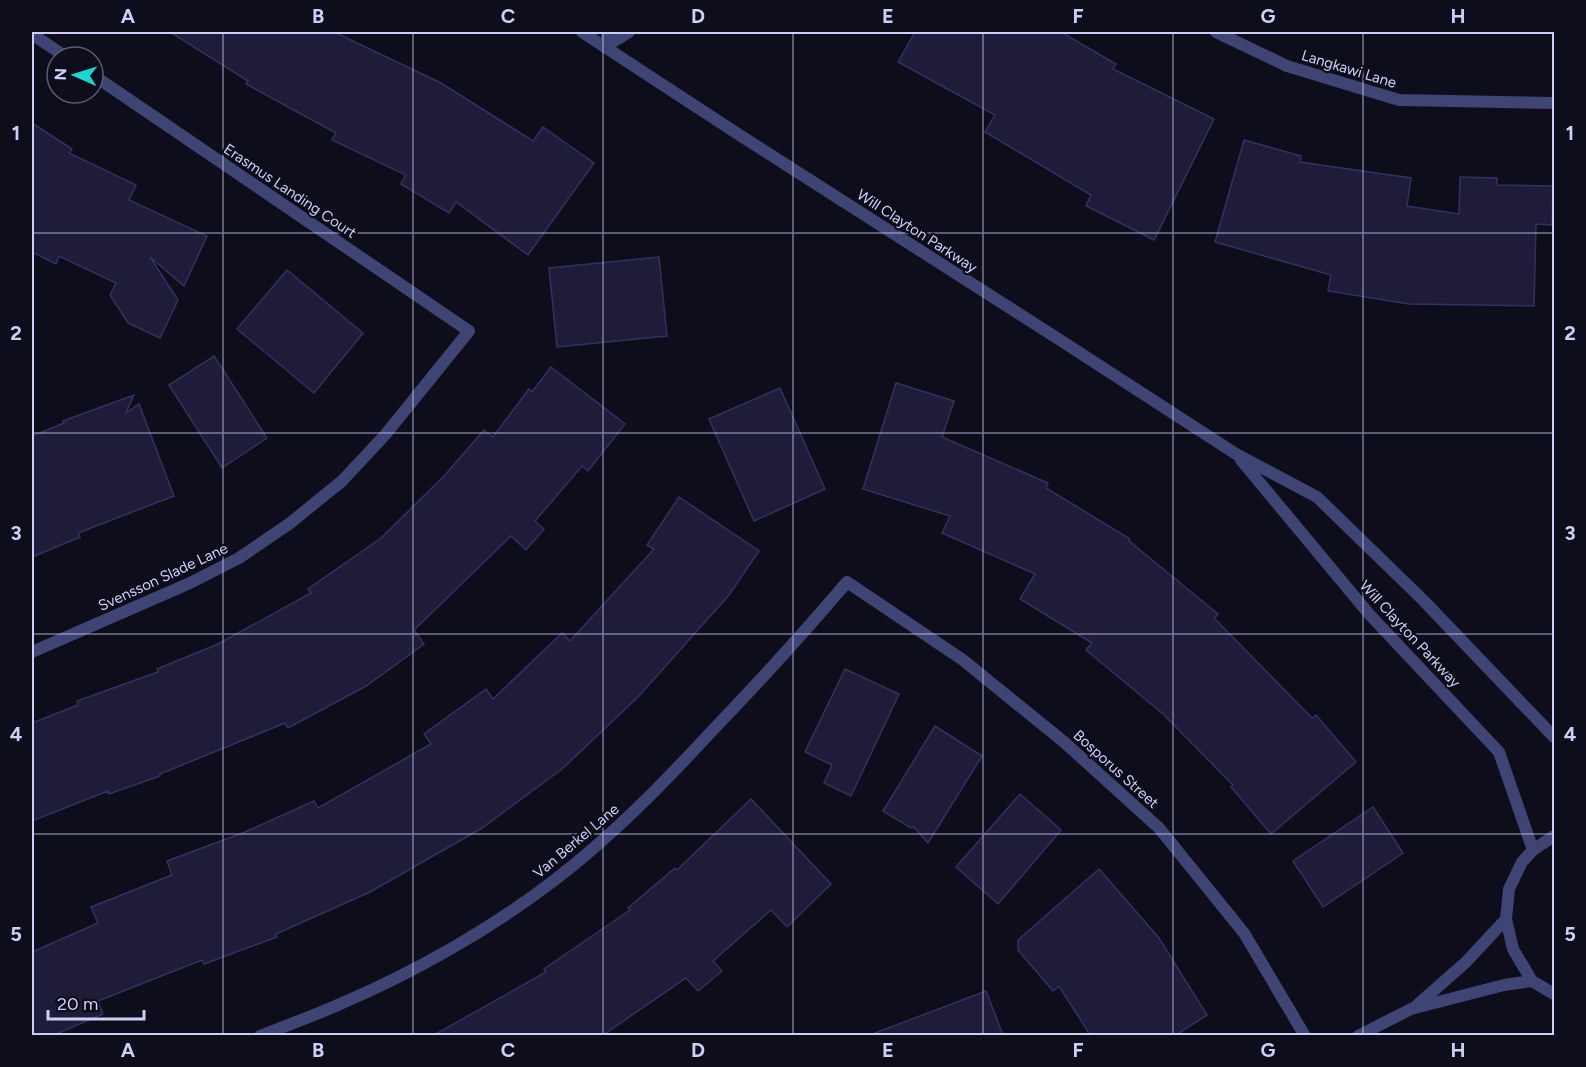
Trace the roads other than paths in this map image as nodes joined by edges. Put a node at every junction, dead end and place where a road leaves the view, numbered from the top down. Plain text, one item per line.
1 (582, 32) edge
2 (609, 32) edge
3 (629, 32) edge
4 (1216, 32) edge
5 (32, 34) edge
6 (48, 45) edge
7 (605, 47) junction
8 (105, 83) edge
9 (1554, 103) edge
10 (469, 331) joint
11 (1236, 454) junction
12 (847, 582) joint
13 (32, 652) edge
14 (1554, 737) edge
15 (1554, 836) edge
16 (1533, 850) junction
17 (1506, 919) junction
18 (1532, 981) junction
19 (1552, 994) edge
20 (1411, 1009) junction
21 (260, 1035) edge
22 (1305, 1035) edge
23 (1358, 1035) edge

1 - 7 street, Will Clayton Parkway
2 - 7 street
3 - 7 street
4 - 9 street, Langkawi Lane
5 - 6 street
7 - 11 street, Will Clayton Parkway
8 - 10 street, Erasmus Landing Court
10 - 13 street, Svensson Slade Lane
11 - 14 street, Will Clayton Parkway
11 - 16 street, Will Clayton Parkway
12 - 21 street, Van Berkel Lane
12 - 22 street, Bosporus Street
15 - 16 street
16 - 17 street
17 - 18 street
17 - 20 street
18 - 19 street
18 - 20 street
20 - 23 street

